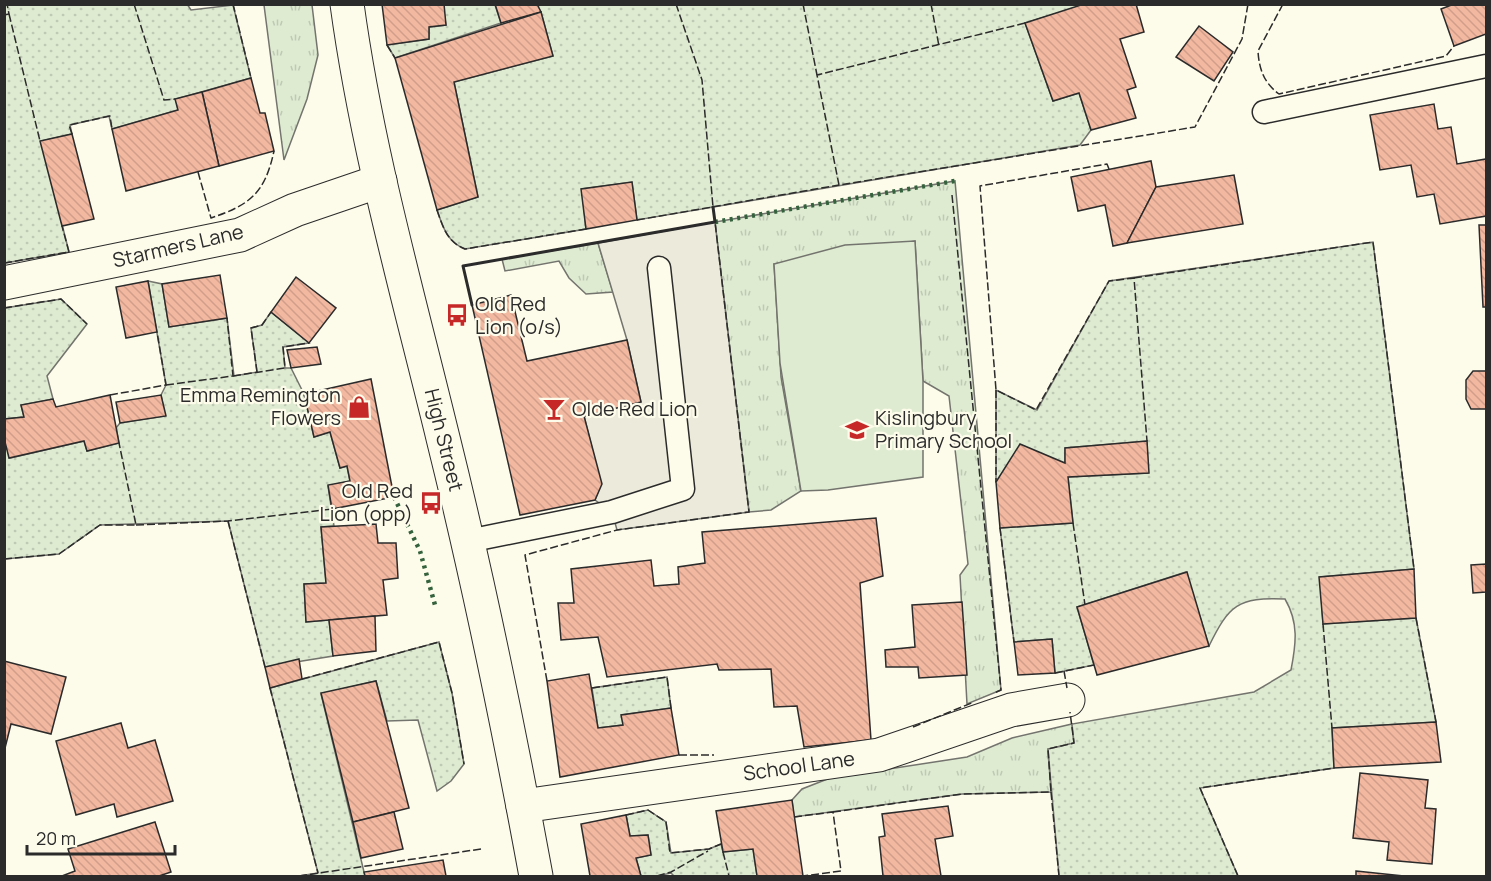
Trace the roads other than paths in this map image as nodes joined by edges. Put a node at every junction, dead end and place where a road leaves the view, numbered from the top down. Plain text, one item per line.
1 (346, 4) edge
2 (1486, 66) edge
3 (1264, 112) dead end
4 (380, 182) junction
5 (659, 268) dead end
6 (4, 284) edge
7 (468, 541) junction
8 (1068, 700) dead end
9 (523, 806) junction
10 (536, 876) edge

1 - 4 street, High Street
2 - 3 lane
4 - 6 street, Starmers Lane
4 - 7 street, High Street
5 - 7 lane
7 - 9 street, High Street
8 - 9 street, School Lane
9 - 10 street, High Street

